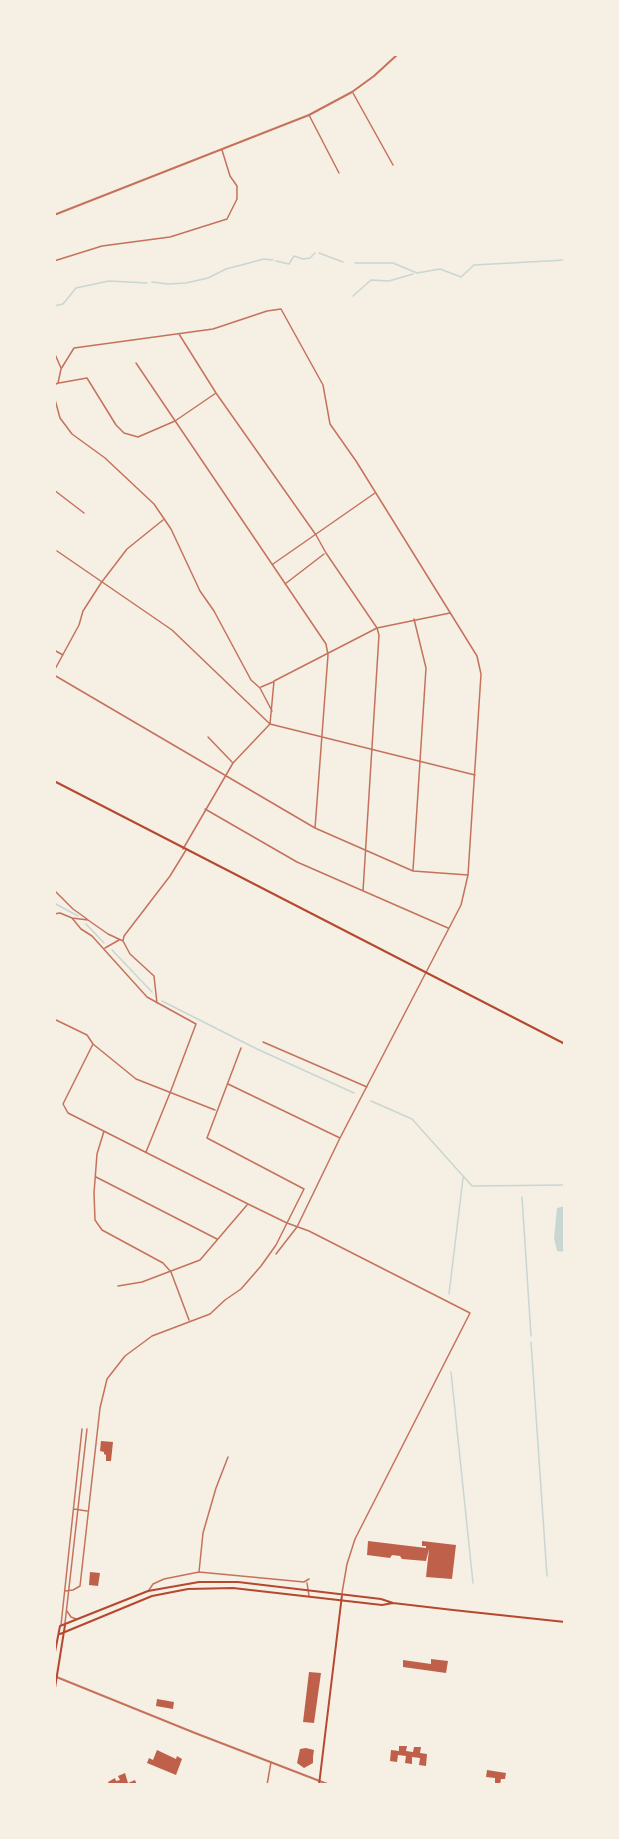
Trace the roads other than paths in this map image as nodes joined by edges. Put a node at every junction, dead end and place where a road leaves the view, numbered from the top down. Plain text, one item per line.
1 (398, 54) edge
2 (352, 92) junction
3 (309, 115) junction
4 (222, 150) junction
5 (393, 165) dead end
6 (339, 173) dead end
7 (54, 215) edge
8 (54, 261) edge
9 (179, 333) junction
10 (54, 352) edge
11 (136, 363) dead end
12 (62, 369) junction
13 (58, 383) junction
14 (54, 385) edge
15 (216, 393) junction
16 (54, 396) edge
17 (175, 421) junction
18 (54, 490) edge
19 (376, 492) junction
20 (84, 513) dead end
21 (164, 519) junction
22 (316, 535) junction
23 (57, 551) dead end
24 (326, 553) junction
25 (273, 564) junction
26 (101, 583) junction
27 (285, 585) junction
28 (451, 612) junction
29 (414, 619) junction
30 (377, 628) junction
31 (54, 650) edge
32 (63, 655) junction
33 (328, 655) junction
34 (54, 671) edge
35 (54, 675) edge
36 (274, 681) junction
37 (260, 688) junction
38 (272, 712) junction
39 (270, 724) junction
40 (208, 737) dead end
41 (322, 737) junction
42 (371, 748) junction
43 (420, 761) junction
44 (233, 763) junction
45 (475, 775) junction
46 (226, 776) junction
47 (54, 781) edge
48 (205, 809) junction
49 (315, 828) junction
50 (184, 849) junction
51 (364, 850) junction
52 (413, 871) junction
53 (468, 875) junction
54 (54, 891) edge
55 (363, 891) junction
56 (54, 914) edge
57 (72, 918) junction
58 (88, 920) junction
59 (449, 928) junction
60 (119, 940) junction
61 (123, 941) junction
62 (104, 949) junction
63 (426, 974) junction
64 (156, 1003) junction
65 (54, 1019) edge
66 (263, 1042) dead end
67 (93, 1044) junction
68 (565, 1044) edge
69 (242, 1048) dead end
70 (228, 1084) junction
71 (367, 1087) junction
72 (170, 1093) junction
73 (217, 1111) junction
74 (104, 1130) junction
75 (340, 1138) junction
76 (146, 1150) junction
77 (95, 1177) junction
78 (248, 1204) junction
79 (287, 1223) junction
80 (297, 1227) junction
81 (219, 1240) junction
82 (276, 1254) dead end
83 (171, 1272) junction
84 (118, 1286) dead end
85 (189, 1321) junction
86 (81, 1429) dead end
87 (87, 1429) dead end
88 (228, 1457) dead end
89 (73, 1509) junction
90 (78, 1510) junction
91 (87, 1511) junction
92 (199, 1572) junction
93 (309, 1579) dead end
94 (307, 1582) junction
95 (65, 1591) junction
96 (148, 1591) junction
97 (309, 1591) junction
98 (69, 1592) junction
99 (342, 1595) junction
100 (309, 1597) junction
101 (342, 1601) junction
102 (393, 1603) junction
103 (67, 1611) junction
104 (77, 1619) junction
105 (565, 1622) edge
106 (65, 1624) junction
107 (60, 1626) junction
108 (64, 1632) junction
109 (59, 1635) junction
110 (54, 1658) edge
111 (55, 1676) edge
112 (54, 1694) edge
113 (271, 1762) junction
114 (320, 1783) edge
115 (267, 1785) edge
116 (330, 1785) edge

1 - 2 street
2 - 3 street
2 - 5 street
3 - 4 street
3 - 6 street
4 - 7 street
4 - 8 street
9 - 12 street
9 - 15 street
9 - 19 street
10 - 12 street
11 - 17 street
12 - 13 street
13 - 14 street
13 - 17 street
15 - 17 street
15 - 22 street
16 - 21 street
17 - 25 street
18 - 20 street
19 - 22 street
19 - 28 street
21 - 26 street
21 - 37 street
22 - 24 street
22 - 25 street
23 - 26 street
24 - 27 street
24 - 30 street
25 - 27 street
26 - 32 street
26 - 39 street
27 - 33 street
28 - 29 street
28 - 45 street
29 - 30 street
29 - 43 street
30 - 33 street
30 - 42 street
31 - 32 street
32 - 34 street
33 - 36 street
33 - 41 street
35 - 46 street
36 - 37 street
36 - 38 street
37 - 38 street
38 - 39 street
39 - 41 street
39 - 44 street
40 - 44 street
41 - 42 street
41 - 49 street
42 - 43 street
42 - 51 street
43 - 45 street
43 - 52 street
44 - 46 street
45 - 53 street
46 - 48 street
46 - 49 street
47 - 50 main road
48 - 50 street
48 - 55 street
49 - 51 street
50 - 61 street
50 - 63 main road
51 - 52 street
51 - 55 street
52 - 53 street
53 - 59 street
54 - 58 street
55 - 59 street
56 - 57 street
57 - 58 street
57 - 62 street
58 - 60 street
59 - 63 street
60 - 61 street
60 - 62 street
61 - 64 street
62 - 64 street
63 - 68 main road
63 - 71 street
64 - 72 street
65 - 67 street
66 - 71 street
67 - 72 street
67 - 74 street
69 - 70 street
70 - 73 street
70 - 75 street
71 - 75 street
72 - 73 street
72 - 76 street
73 - 79 street
74 - 76 street
74 - 77 street
75 - 80 street
76 - 78 street
77 - 81 street
77 - 83 street
78 - 79 street
78 - 81 street
79 - 80 street
79 - 85 street
80 - 82 street
80 - 99 street
81 - 83 street
83 - 84 street
83 - 85 street
85 - 91 street
86 - 89 street
87 - 90 street
88 - 92 street
89 - 90 street
89 - 95 street
90 - 91 street
90 - 98 street
91 - 98 street
92 - 94 street
92 - 96 street
93 - 94 street
94 - 97 street
95 - 98 street
95 - 107 street
96 - 97 main road
96 - 104 main road
97 - 99 main road
97 - 100 street
98 - 103 street
99 - 101 main road
99 - 102 main road
100 - 101 main road
100 - 108 main road
101 - 102 main road
101 - 114 main road
102 - 105 main road
103 - 104 street
103 - 106 street
104 - 106 main road
106 - 107 main road
106 - 108 main road
107 - 109 main road
108 - 109 main road
108 - 111 main road
109 - 110 main road
111 - 112 main road
111 - 113 street
113 - 114 street
113 - 115 street
114 - 116 street

